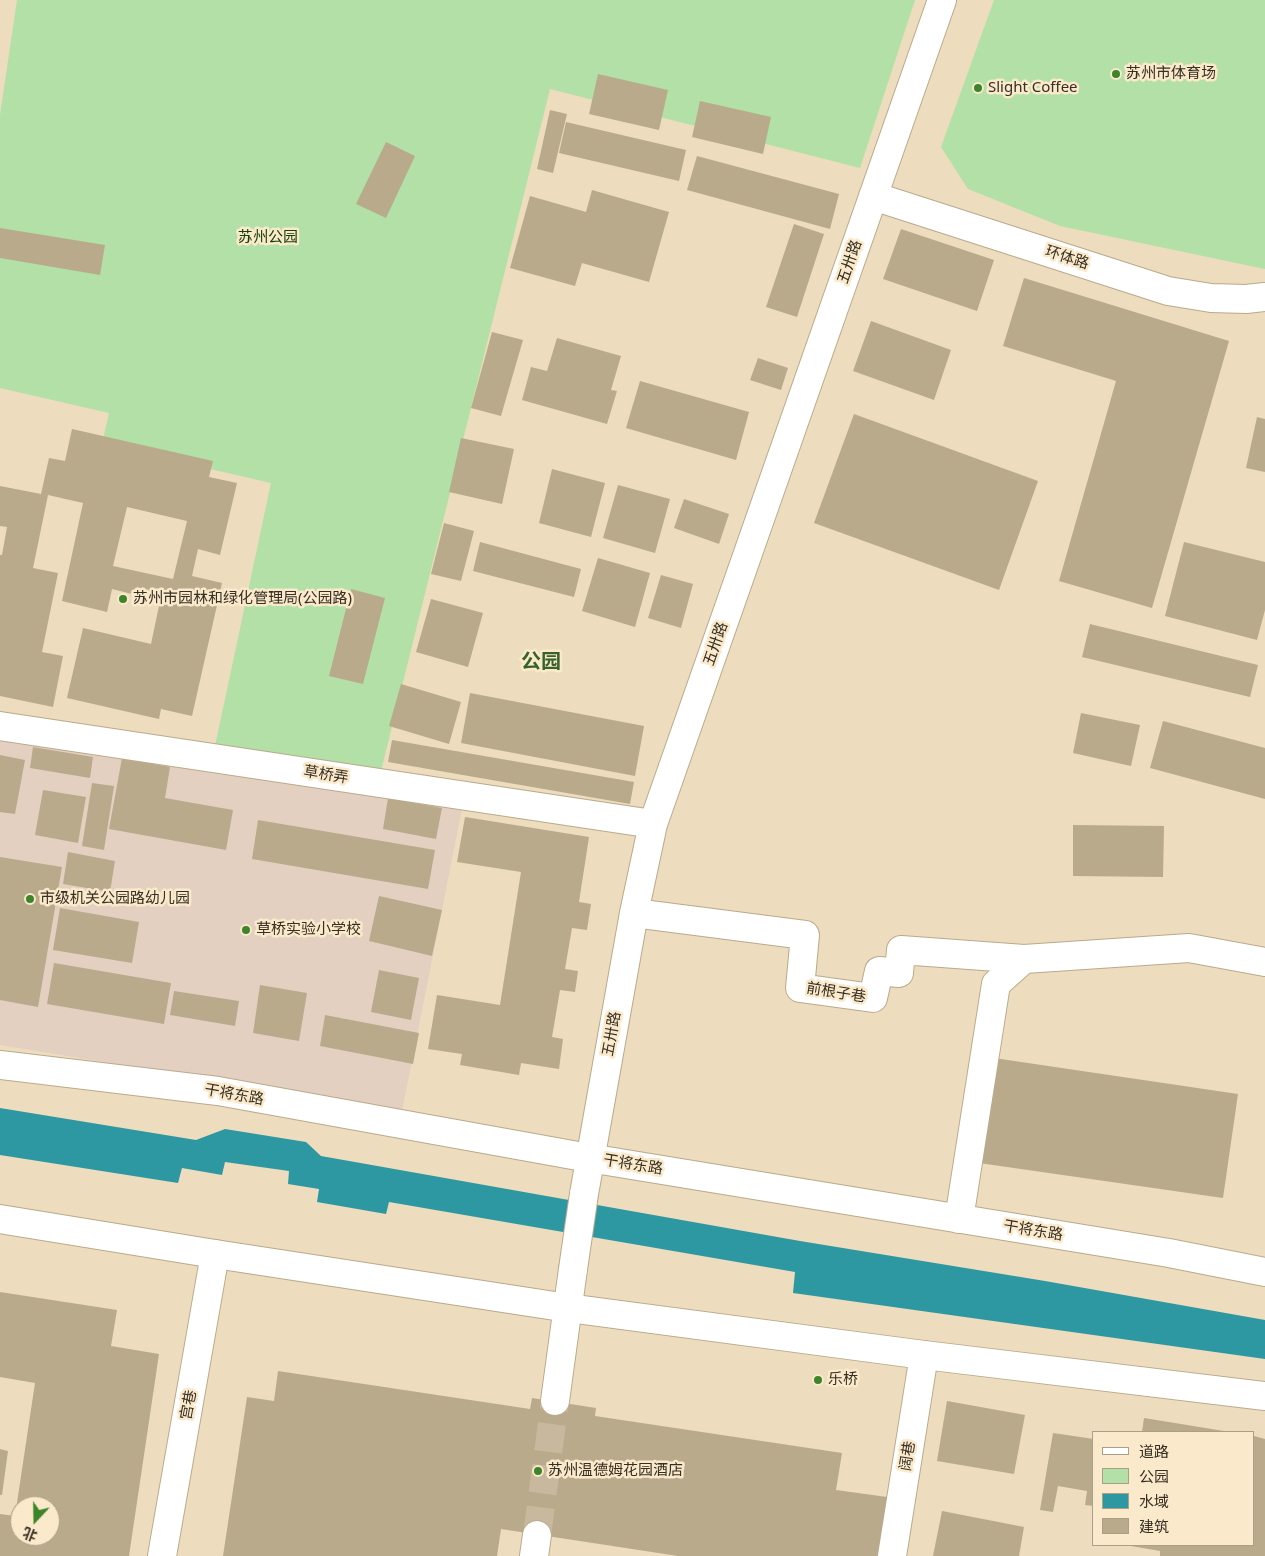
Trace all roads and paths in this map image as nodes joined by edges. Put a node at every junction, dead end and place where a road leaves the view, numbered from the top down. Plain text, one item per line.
1 (942, 0) edge
2 (873, 196) junction
3 (1265, 297) edge
4 (0, 726) edge
5 (653, 824) junction
6 (634, 913) junction
7 (1024, 959) junction
8 (1265, 962) edge
9 (0, 1065) edge
10 (589, 1158) junction
11 (959, 1218) junction
12 (0, 1219) edge
13 (215, 1254) junction
14 (1265, 1272) edge
15 (568, 1308) junction
16 (924, 1355) junction
17 (1265, 1396) edge
18 (555, 1401) tunnel mouth
19 (162, 1556) edge
20 (892, 1556) edge

1 - 2 street, 五卅路
2 - 3 street, 环体路
2 - 5 street, 五卅路
4 - 5 street, 草桥弄
5 - 6 street, 五卅路
6 - 7 street, 前根子巷
6 - 10 street, 五卅路
7 - 8 street, 前根子巷
7 - 11 street
9 - 10 street, 干将东路
10 - 11 street, 干将东路
10 - 15 street, 五卅路, bridge
11 - 14 street, 干将东路
12 - 13 street
13 - 15 street
13 - 19 street, 宫巷
15 - 16 street
15 - 18 street, 五卅路
16 - 17 street
16 - 20 street, 阔巷

